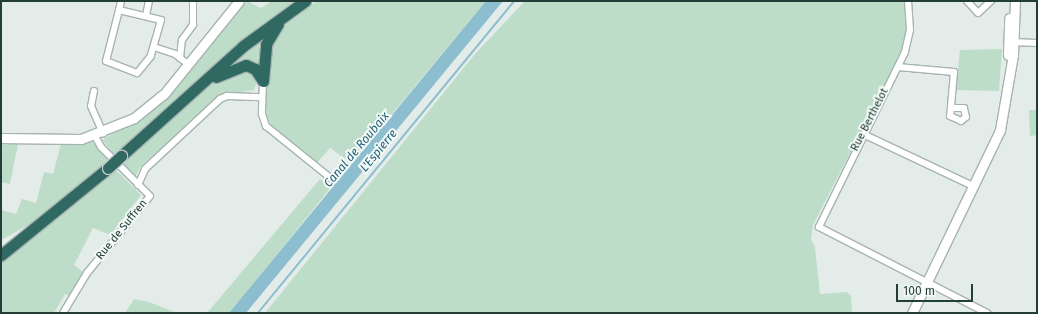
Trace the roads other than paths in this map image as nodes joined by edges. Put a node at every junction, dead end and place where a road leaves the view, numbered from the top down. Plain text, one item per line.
1 (121, 1) edge
2 (150, 1) edge
3 (193, 1) edge
4 (239, 1) edge
5 (305, 1) edge
6 (908, 1) edge
7 (967, 1) edge
8 (991, 1) edge
9 (1010, 1) edge
10 (1015, 1) edge
11 (119, 10) junction
12 (292, 10) junction
13 (146, 16) junction
14 (1011, 42) junction
15 (1037, 43) edge
16 (154, 47) junction
17 (180, 58) junction
18 (188, 64) junction
19 (898, 67) junction
20 (262, 81) junction
21 (94, 91) dead end
22 (262, 97) junction
23 (951, 108) dead end
24 (171, 111) junction
25 (862, 134) junction
26 (99, 135) junction
27 (1, 138) edge
28 (333, 180) dead end
29 (138, 185) junction
30 (975, 187) junction
31 (48, 218) junction
32 (1, 245) edge
33 (1, 255) edge
34 (928, 281) junction
35 (62, 313) edge
36 (912, 313) edge
37 (988, 313) edge

1 - 11 street
2 - 13 street
3 - 17 street
4 - 18 street
5 - 12 highway
6 - 19 street, Rue Berthelot
7 - 8 street
9 - 14 street
10 - 14 street
11 - 13 street
11 - 16 street
12 - 20 highway
12 - 24 highway
13 - 16 street
14 - 15 street
14 - 30 street
16 - 17 street
17 - 18 street
18 - 26 street
19 - 23 street
19 - 25 street, Rue Berthelot
20 - 22 street
20 - 24 highway
21 - 26 street, Rue de Suffren
22 - 28 street
22 - 29 street
24 - 31 highway, bridge
25 - 30 street
25 - 34 street, Rue Berthelot
26 - 27 street
26 - 29 street, Rue de Suffren
29 - 35 street, Rue de Suffren
30 - 34 street
31 - 32 highway
31 - 33 highway
34 - 36 street
34 - 37 street

